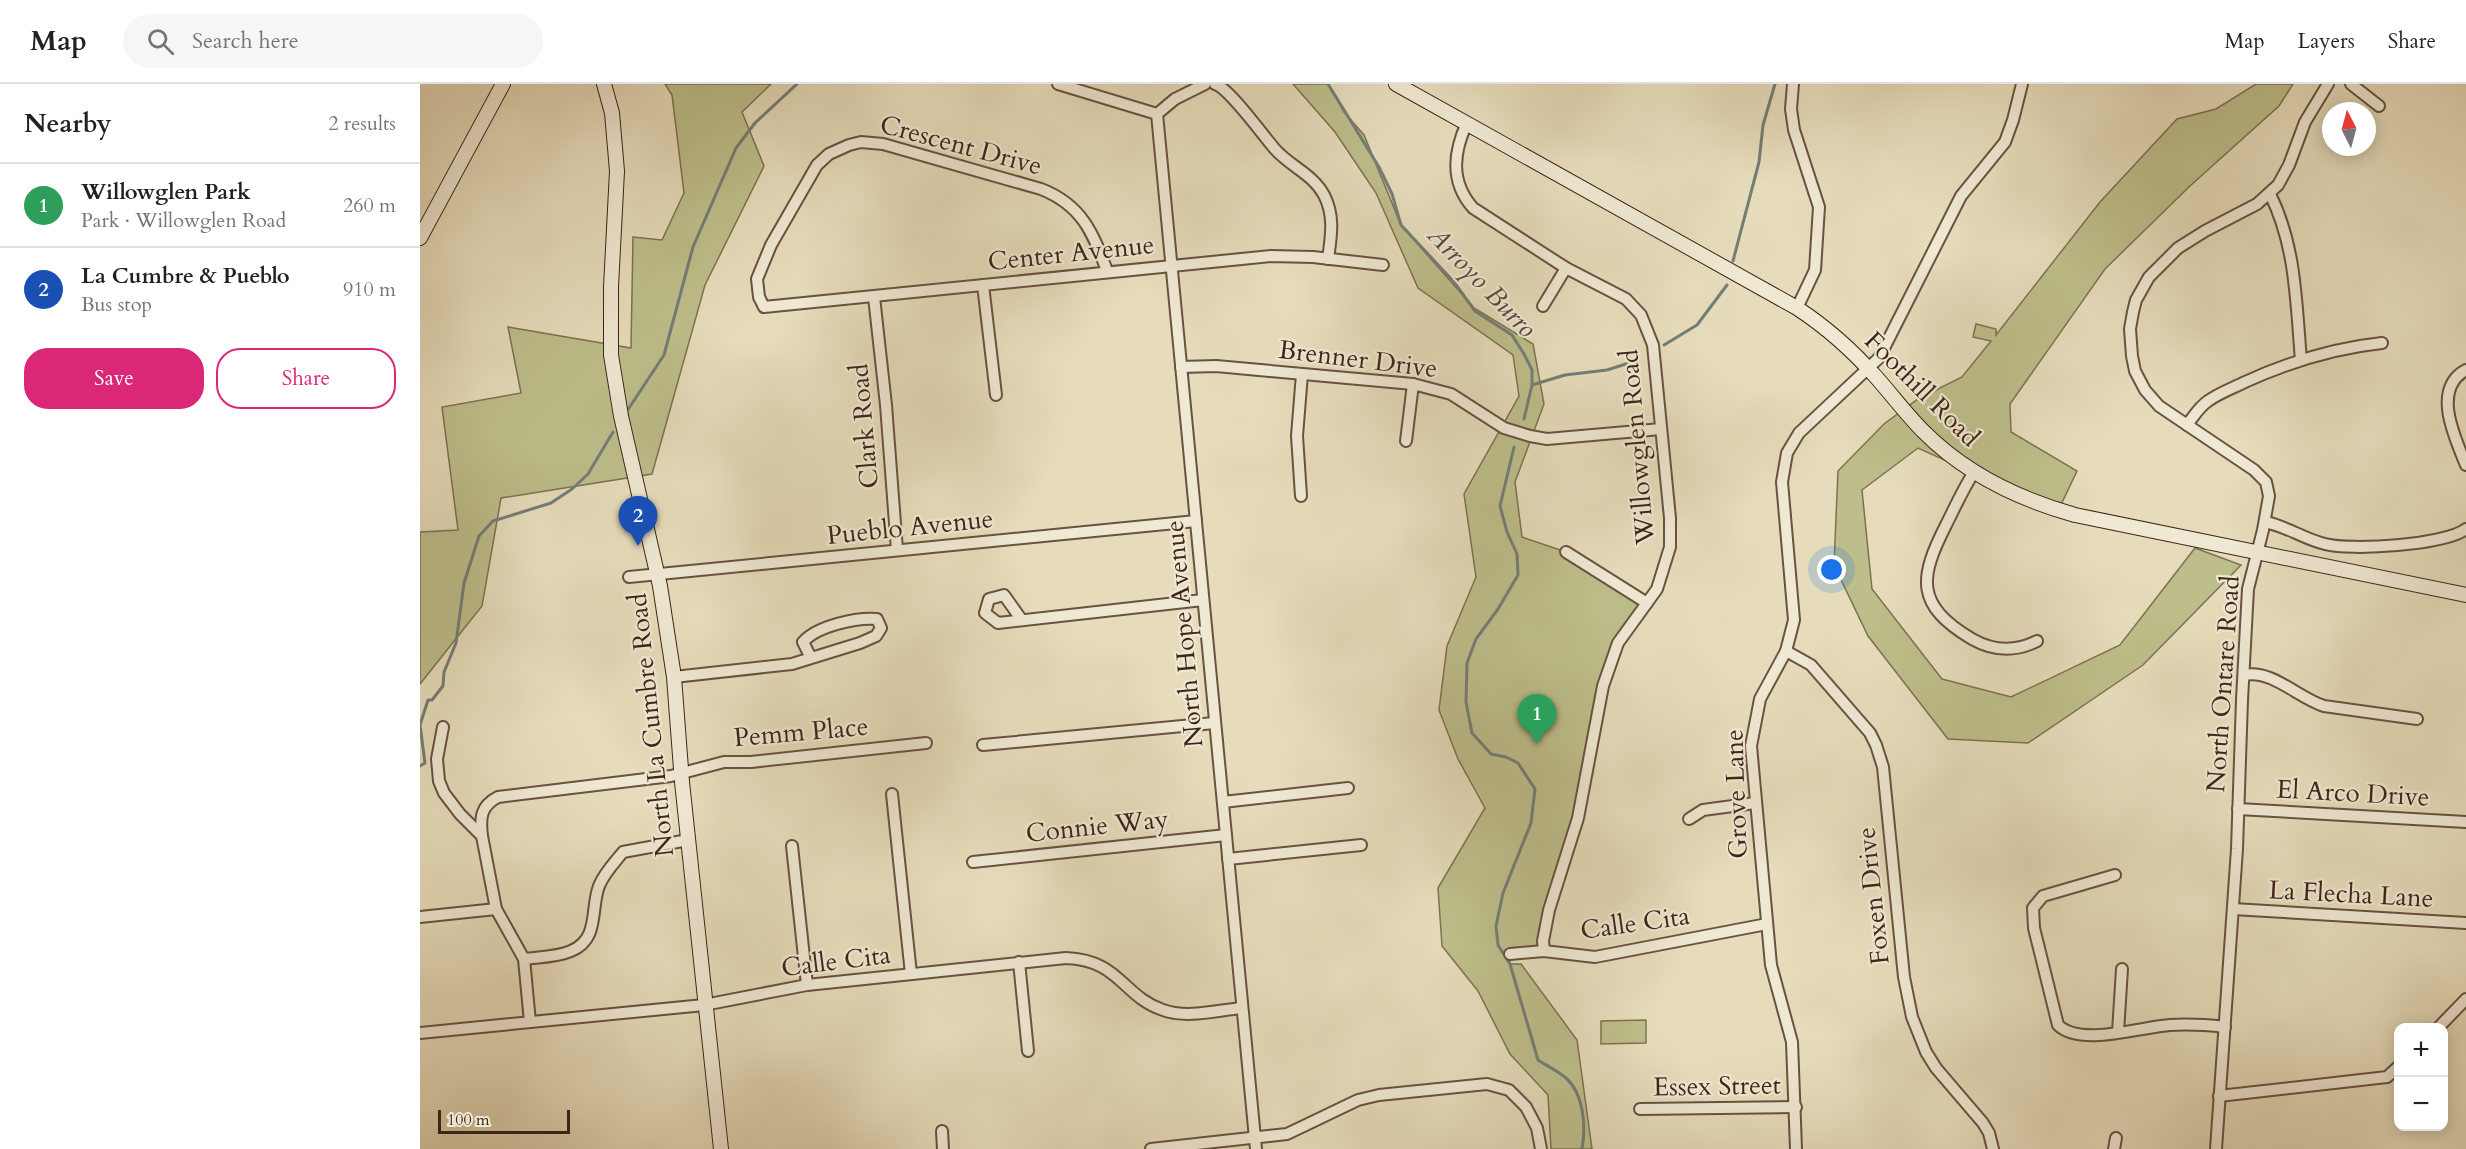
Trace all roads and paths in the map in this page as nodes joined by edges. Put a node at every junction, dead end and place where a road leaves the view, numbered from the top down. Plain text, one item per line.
1 (503, 84) edge
2 (604, 84) edge
3 (1058, 84) edge
4 (1205, 84) edge
5 (1215, 84) edge
6 (1396, 84) edge
7 (1792, 84) edge
8 (2022, 84) edge
9 (2328, 84) edge
10 (2351, 84) edge
11 (2379, 106) dead end
12 (1157, 114) junction
13 (1467, 123) junction
14 (2270, 194) junction
15 (420, 238) edge
16 (1328, 259) junction
17 (1383, 265) dead end
18 (1171, 266) junction
19 (1566, 268) junction
20 (1107, 271) junction
21 (983, 285) junction
22 (874, 297) junction
23 (1543, 306) dead end
24 (764, 307) joint
25 (1797, 308) junction
26 (2382, 343) dead end
27 (2301, 360) junction
28 (1181, 367) junction
29 (1869, 369) junction
30 (2466, 370) edge
31 (1302, 374) junction
32 (1413, 384) junction
33 (996, 395) dead end
34 (2187, 425) junction
35 (1661, 429) junction
36 (1406, 441) dead end
37 (2466, 465) edge
38 (1974, 472) junction
39 (1301, 496) dead end
40 (1196, 521) junction
41 (2265, 522) junction
42 (2466, 529) edge
43 (897, 550) junction
44 (1566, 552) dead end
45 (2258, 552) junction
46 (658, 574) junction
47 (629, 577) dead end
48 (2466, 595) edge
49 (1203, 600) junction
50 (1647, 603) junction
51 (1021, 619) dead end
52 (2037, 641) dead end
53 (1786, 651) junction
54 (811, 658) junction
55 (2244, 675) junction
56 (674, 677) junction
57 (2417, 719) dead end
58 (1214, 723) junction
59 (443, 727) dead end
60 (926, 743) dead end
61 (983, 745) dead end
62 (681, 774) junction
63 (1348, 788) dead end
64 (892, 794) dead end
65 (1222, 802) junction
66 (1755, 803) junction
67 (2238, 809) junction
68 (1689, 819) dead end
69 (2466, 822) edge
70 (1226, 835) junction
71 (482, 836) junction
72 (688, 840) junction
73 (1361, 845) dead end
74 (792, 846) dead end
75 (1228, 859) junction
76 (973, 862) dead end
77 (2115, 875) dead end
78 (496, 909) junction
79 (2232, 909) junction
80 (420, 917) edge
81 (2466, 923) edge
82 (1767, 924) junction
83 (1544, 951) junction
84 (1510, 954) dead end
85 (524, 959) junction
86 (1019, 962) junction
87 (2122, 969) dead end
88 (911, 974) junction
89 (807, 985) junction
90 (2466, 999) edge
91 (704, 1005) junction
92 (1242, 1008) junction
93 (530, 1022) junction
94 (2443, 1023) edge
95 (2225, 1027) junction
96 (2118, 1032) junction
97 (420, 1033) edge
98 (1028, 1051) dead end
99 (2394, 1071) edge
100 (2219, 1096) junction
101 (1796, 1107) junction
102 (1640, 1109) dead end
103 (942, 1131) dead end
104 (1255, 1144) edge
105 (721, 1149) edge
106 (943, 1149) edge
107 (1150, 1149) edge
108 (1541, 1149) edge
109 (1796, 1149) edge
110 (1993, 1149) edge
111 (2216, 1149) edge

1 - 15 main road
2 - 46 main road, North La Cumbre Road
3 - 12 street
4 - 12 street
5 - 16 street
6 - 13 main road, Foothill Road
7 - 25 street
8 - 29 street, Grove Lane
9 - 14 street, North Ontare Road
10 - 11 street
12 - 18 street, North Hope Avenue
13 - 19 street, Willowglen Road
13 - 25 main road, Foothill Road
14 - 27 street
14 - 34 street, North Ontare Road
16 - 17 street, Center Avenue
16 - 18 street, Center Avenue
18 - 20 street, Center Avenue
18 - 28 street, North Hope Avenue
19 - 23 street
19 - 35 street, Willowglen Road
20 - 21 street, Center Avenue
20 - 24 street, Crescent Drive
21 - 22 street, Center Avenue
21 - 33 street
22 - 24 street, Center Avenue
22 - 43 street, Clark Road
25 - 29 main road, Foothill Road
26 - 27 street
27 - 34 street
28 - 31 street, Brenner Drive
28 - 40 street, North Hope Avenue
29 - 38 main road, Foothill Road
29 - 53 street, Grove Lane
30 - 37 street
31 - 32 street, Brenner Drive
31 - 39 street
32 - 35 street, Brenner Drive
32 - 36 street
34 - 41 street, North Ontare Road
35 - 50 street, Willowglen Road
38 - 45 main road, Foothill Road
38 - 52 street
40 - 43 street, Pueblo Avenue
40 - 49 street, North Hope Avenue
41 - 42 street
41 - 45 street, North Ontare Road
43 - 46 street, Pueblo Avenue
44 - 50 street
45 - 48 main road, Foothill Road
45 - 55 street, North Ontare Road
46 - 47 street, Pueblo Avenue
46 - 56 main road, North La Cumbre Road
49 - 51 street
49 - 58 street, North Hope Avenue
50 - 83 street, Willowglen Road
53 - 66 street, Grove Lane
53 - 110 street, Foxen Drive
54 - 54 street
54 - 56 street
55 - 57 street
55 - 67 street, North Ontare Road
56 - 62 main road, North La Cumbre Road
58 - 61 street
58 - 65 street, North Hope Avenue
59 - 71 street
60 - 62 street, Pemm Place
62 - 71 street, Pemm Place
62 - 72 main road, North La Cumbre Road
63 - 65 street
64 - 88 street
65 - 70 street, North Hope Avenue
66 - 68 street
66 - 82 street, Grove Lane
67 - 69 street, El Arco Drive
67 - 79 street, North Ontare Road
70 - 75 street, North Hope Avenue
70 - 76 street, Connie Way
71 - 78 street, Pemm Place
72 - 85 street
72 - 91 main road, North La Cumbre Road
73 - 75 street
74 - 89 street
75 - 92 street, North Hope Avenue
77 - 96 street
78 - 80 street
78 - 85 street, Pemm Place
79 - 81 street, La Flecha Lane
79 - 95 street, North Ontare Road
82 - 83 street, Calle Cita
82 - 101 street, Grove Lane
83 - 84 street, Calle Cita
85 - 93 street
86 - 88 street, Calle Cita
86 - 92 street, Calle Cita
86 - 98 street
87 - 96 street
88 - 89 street, Calle Cita
89 - 91 street, Calle Cita
90 - 94 street
91 - 93 street, Calle Cita
91 - 105 main road, North La Cumbre Road
92 - 104 street, North Hope Avenue
93 - 97 street, Calle Cita
95 - 96 street
95 - 100 street, North Ontare Road
99 - 100 street
100 - 111 street, North Ontare Road
101 - 102 street, Essex Street
101 - 109 street, Grove Lane
103 - 106 street
104 - 107 street
104 - 108 street

